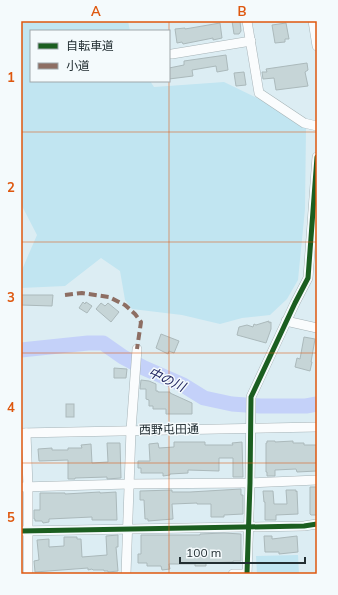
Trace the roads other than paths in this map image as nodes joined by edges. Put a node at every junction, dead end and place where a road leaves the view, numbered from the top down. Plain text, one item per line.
1 (248, 21) edge
2 (313, 21) edge
3 (250, 41) junction
4 (317, 46) edge
5 (172, 54) dead end
6 (317, 126) edge
7 (317, 157) edge
8 (312, 279) edge
9 (286, 321) junction
10 (317, 328) edge
11 (137, 349) dead end
12 (317, 427) edge
13 (250, 428) junction
14 (131, 430) junction
15 (24, 433) edge
16 (317, 480) edge
17 (250, 483) junction
18 (129, 484) junction
19 (25, 487) edge
20 (317, 524) edge
21 (248, 527) junction
22 (127, 529) junction
23 (24, 531) edge
24 (28, 574) edge
25 (126, 574) edge
26 (233, 574) edge
27 (247, 574) edge

1 - 3 street
2 - 4 street
3 - 5 street
3 - 6 street
7 - 8 street
8 - 9 street
9 - 10 street
9 - 13 street
11 - 14 street
12 - 13 street, 西野屯田通
13 - 14 street, 西野屯田通
13 - 17 street
14 - 15 street, 西野屯田通
14 - 18 street
15 - 19 street
16 - 17 street
17 - 18 street
17 - 21 street
18 - 19 street
18 - 22 street
19 - 23 street
20 - 21 street
21 - 22 street
21 - 27 street
22 - 23 street
22 - 25 street
23 - 24 street
26 - 27 street

